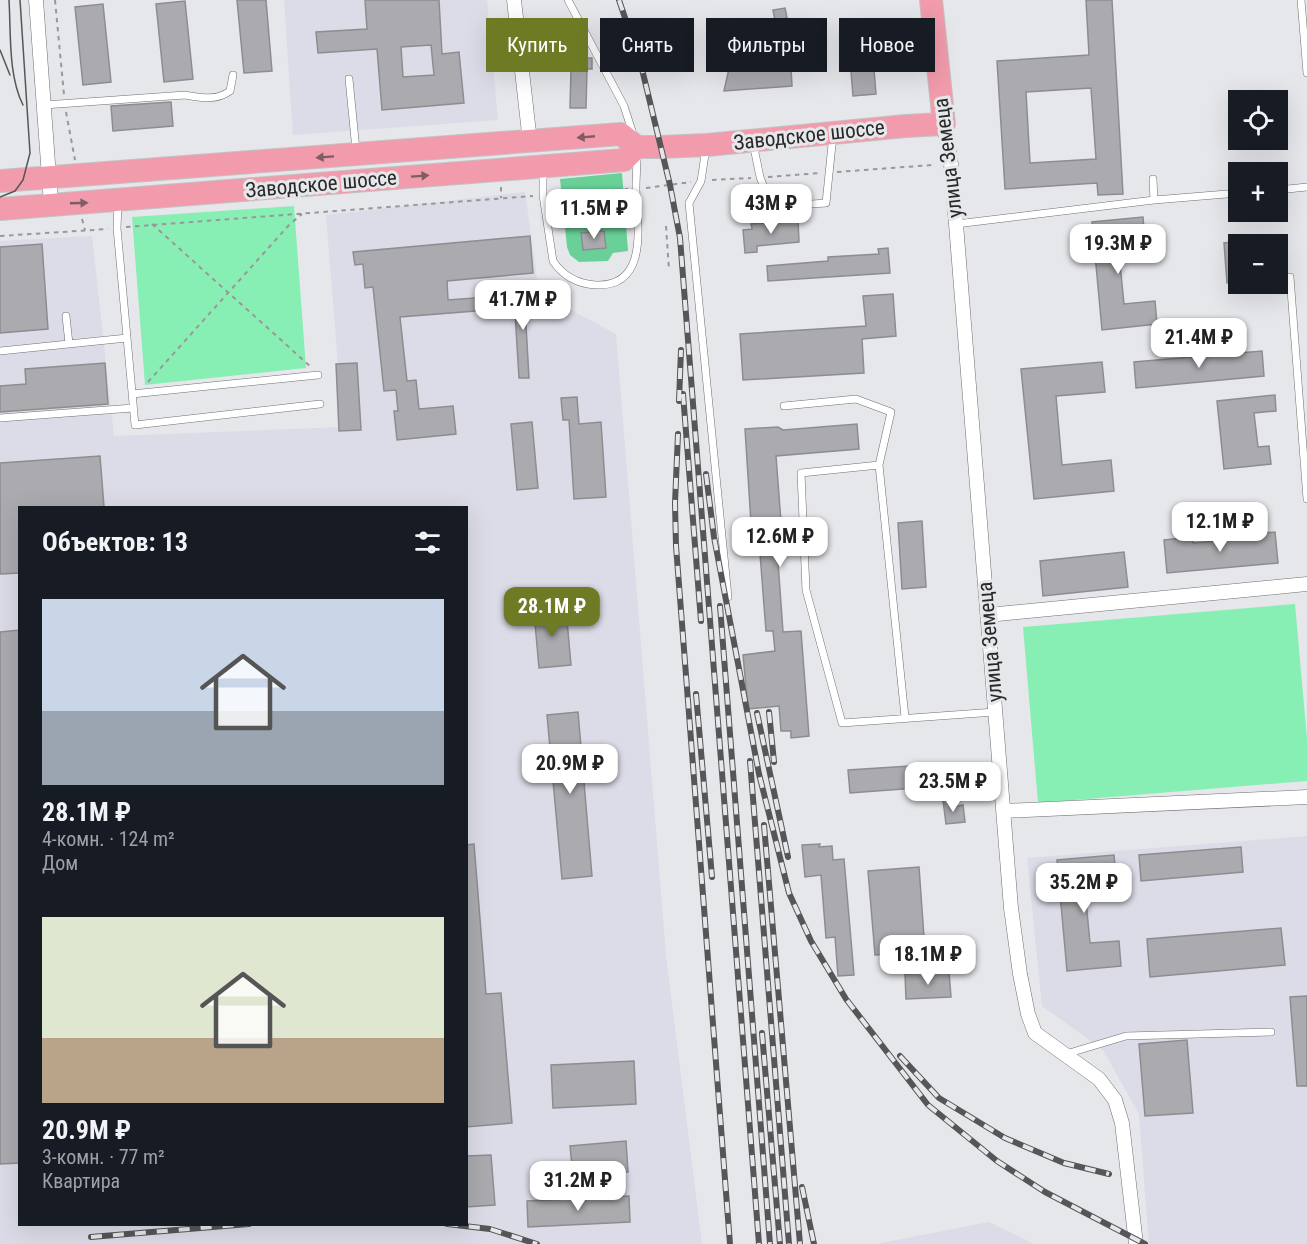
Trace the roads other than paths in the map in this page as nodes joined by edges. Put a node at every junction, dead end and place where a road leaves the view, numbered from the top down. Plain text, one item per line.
1 (36, 0) edge
2 (514, 0) edge
3 (568, 0) edge
4 (931, 0) edge
5 (1300, 0) edge
6 (1307, 73) edge
7 (232, 75) dead end
8 (349, 79) dead end
9 (44, 105) junction
10 (944, 124) junction
11 (833, 133) junction
12 (752, 141) junction
13 (530, 142) junction
14 (707, 145) junction
15 (638, 147) junction
16 (357, 155) junction
17 (542, 167) junction
18 (49, 178) junction
19 (1153, 179) dead end
20 (0, 181) edge
21 (1307, 187) edge
22 (1288, 189) edge
23 (1228, 194) edge
24 (1154, 200) junction
25 (118, 201) junction
26 (51, 204) junction
27 (0, 209) edge
28 (956, 224) junction
29 (1290, 278) dead end
30 (66, 316) dead end
31 (127, 338) junction
32 (69, 344) junction
33 (0, 351) edge
34 (318, 374) road end
35 (135, 393) junction
36 (320, 404) dead end
37 (783, 406) dead end
38 (133, 408) junction
39 (0, 418) edge
40 (879, 465) junction
41 (1307, 500) edge
42 (1307, 584) edge
43 (728, 597) dead end
44 (988, 615) junction
45 (995, 712) junction
46 (905, 717) junction
47 (1307, 797) edge
48 (1004, 810) junction
49 (1271, 1032) dead end
50 (1063, 1055) junction
51 (1136, 1244) edge

1 - 9 street
2 - 13 street
3 - 15 lane
4 - 10 main road, улица Земеца
5 - 6 lane
7 - 9 lane
8 - 16 lane
9 - 18 street
10 - 11 main road, Заводское шоссе
10 - 28 street, улица Земеца
11 - 12 main road, Заводское шоссе
11 - 12 lane
12 - 14 main road, Заводское шоссе
15 -> 13 main road, Заводское шоссе
13 - 16 main road, Заводское шоссе
14 - 15 main road, Заводское шоссе
14 - 43 lane
15 - 17 main road, Заводское шоссе
15 - 17 lane
16 -> 18 main road, Заводское шоссе
25 -> 17 main road, Заводское шоссе
18 - 20 main road, Заводское шоссе
18 - 26 street
19 - 24 lane
21 - 22 lane
23 - 24 lane
24 - 28 lane
26 -> 25 main road, Заводское шоссе
25 - 31 lane
26 - 27 main road, Заводское шоссе
28 - 44 street, улица Земеца
29 - 41 lane
30 - 32 lane
31 - 32 lane
31 - 35 lane
32 - 33 lane
34 - 35 lane
35 - 38 lane
36 - 38 lane
37 - 40 lane
38 - 39 lane
40 - 46 lane
40 - 46 lane
42 - 44 street
44 - 45 street, улица Земеца
45 - 46 lane
45 - 48 street, улица Земеца
47 - 48 street
48 - 50 street, улица Земеца
49 - 50 lane
50 - 51 street, улица Земеца

